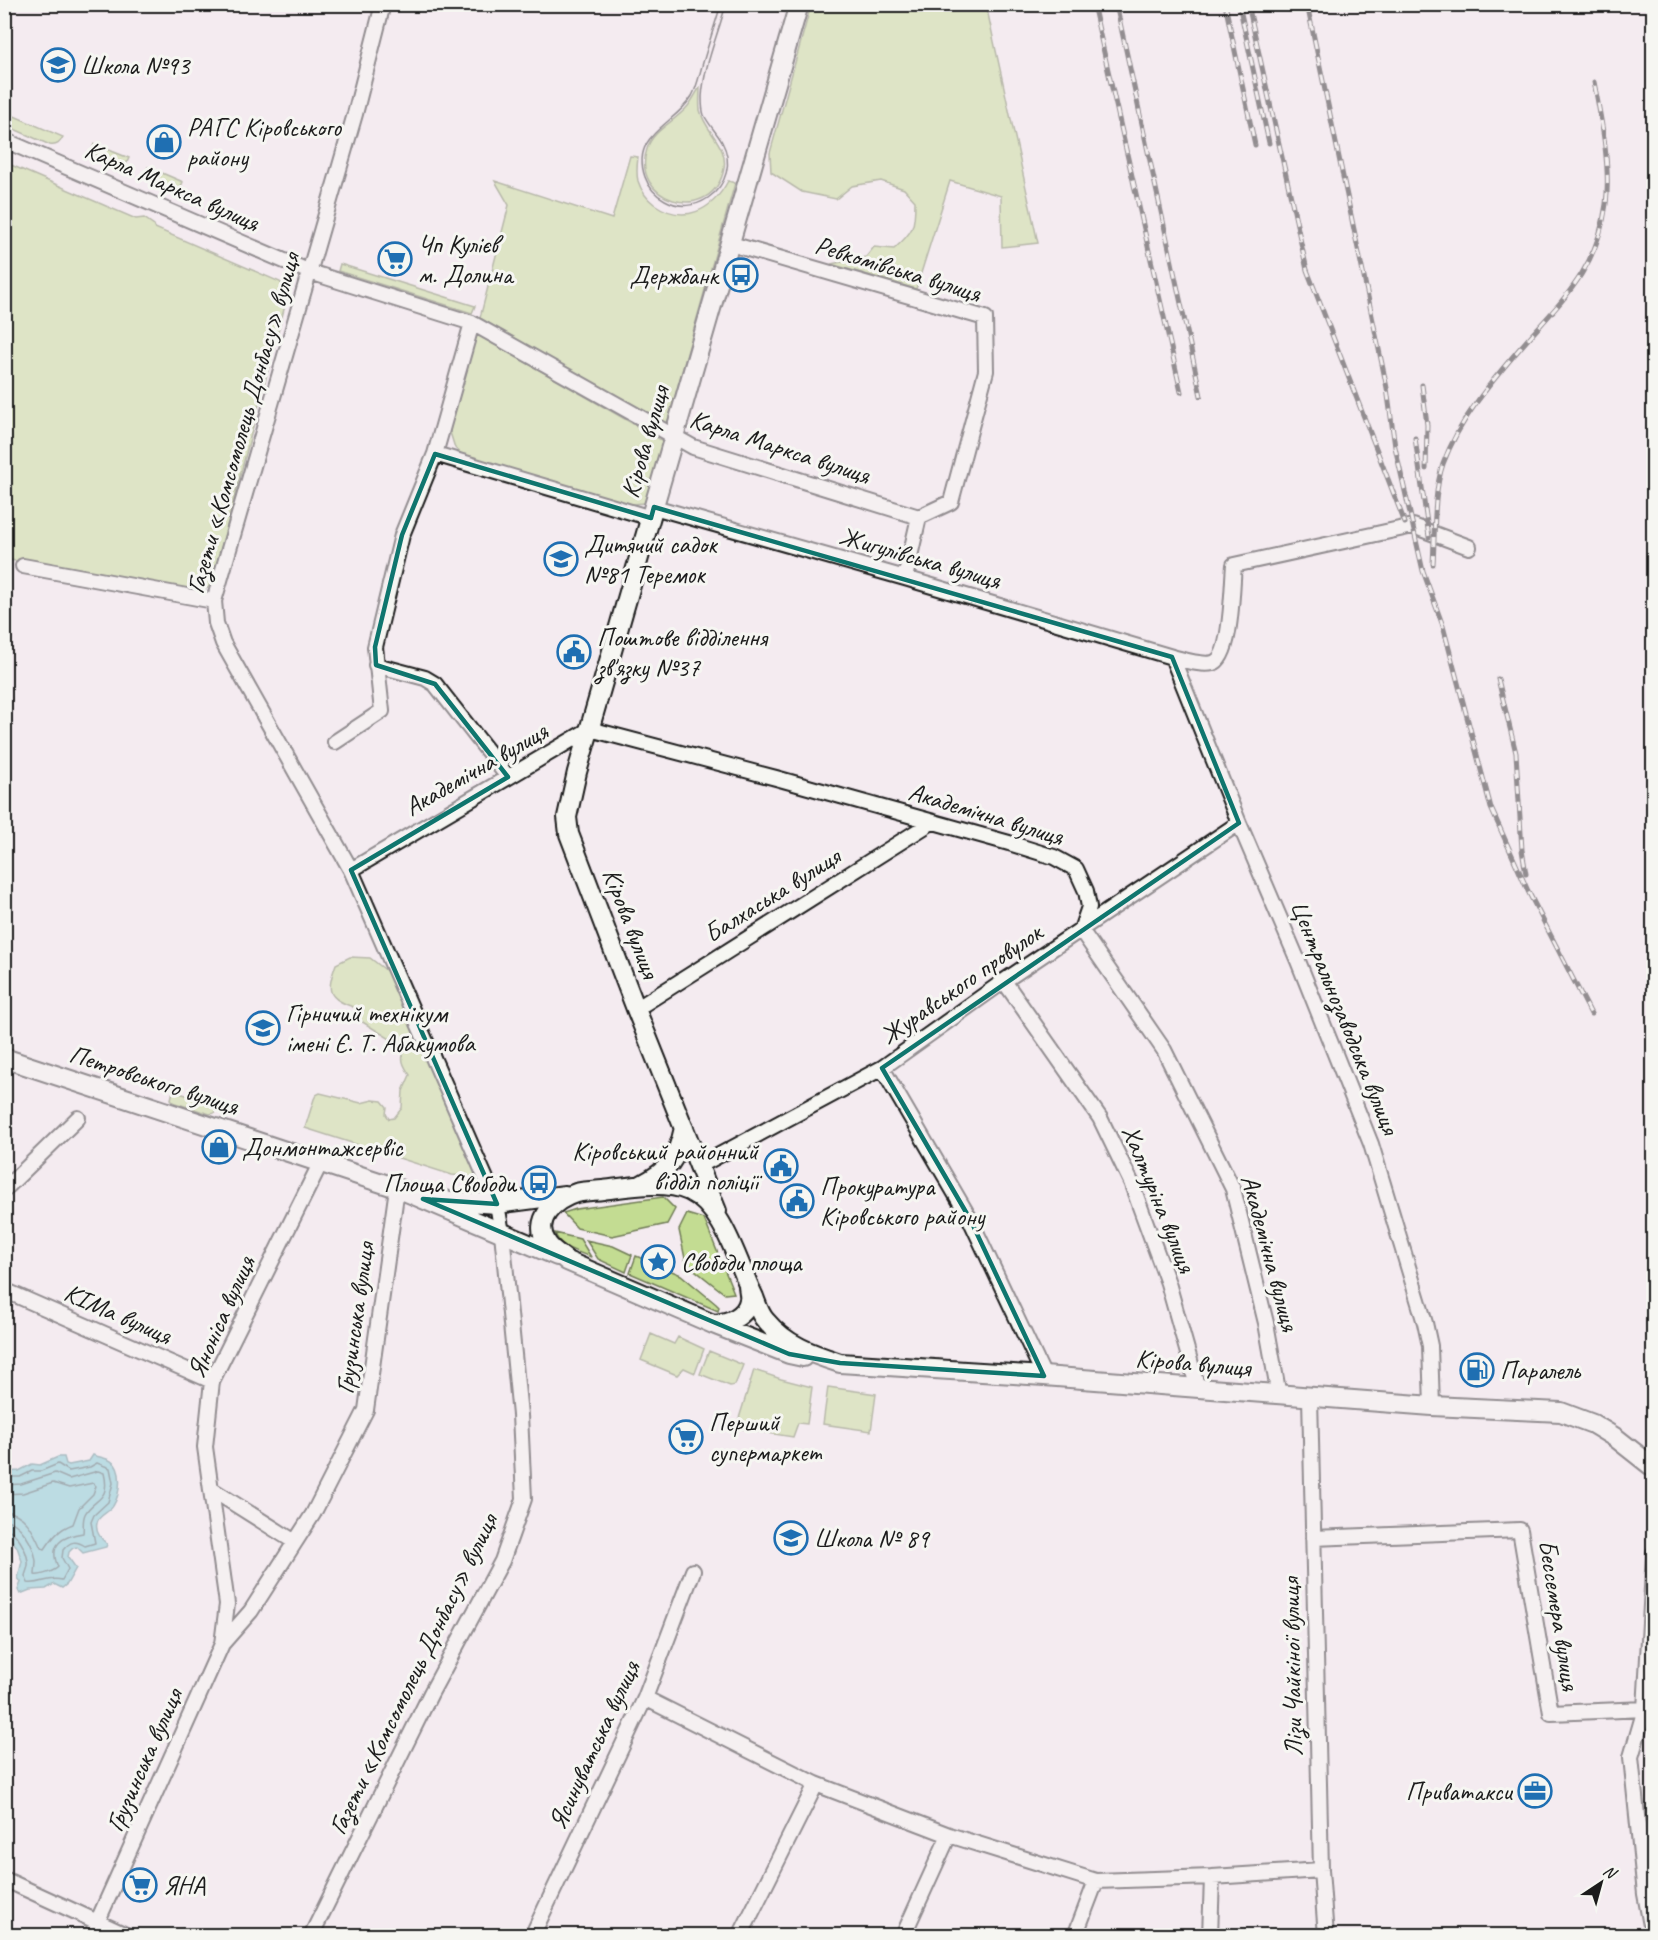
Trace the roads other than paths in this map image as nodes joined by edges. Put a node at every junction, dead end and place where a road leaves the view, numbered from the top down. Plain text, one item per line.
1 (383, 4) edge
2 (799, 4) edge
3 (4, 140) edge
4 (731, 244) junction
5 (310, 272) junction
6 (472, 323) junction
7 (673, 437) junction
8 (435, 454) junction
9 (652, 513) junction
10 (919, 517) junction
11 (1468, 547) dead end
12 (23, 566) dead end
13 (904, 578) junction
14 (214, 601) junction
15 (1172, 657) junction
16 (376, 665) junction
17 (590, 729) junction
18 (335, 742) dead end
19 (508, 777) junction
20 (932, 822) junction
21 (1239, 823) junction
22 (351, 870) junction
23 (1081, 930) junction
24 (1004, 981) junction
25 (636, 1009) junction
26 (4, 1058) edge
27 (882, 1068) junction
28 (78, 1118) dead end
29 (684, 1128) junction
30 (321, 1162) junction
31 (699, 1166) junction
32 (641, 1185) junction
33 (397, 1188) junction
34 (4, 1190) edge
35 (575, 1194) junction
36 (423, 1198) junction
37 (497, 1204) junction
38 (722, 1223) junction
39 (502, 1233) junction
40 (567, 1261) junction
41 (747, 1285) junction
42 (4, 1290) edge
43 (713, 1324) junction
44 (840, 1363) junction
45 (1044, 1376) junction
46 (212, 1381) junction
47 (1198, 1389) junction
48 (1279, 1396) junction
49 (1310, 1397) junction
50 (1432, 1406) junction
51 (1653, 1468) edge
52 (211, 1489) junction
53 (313, 1514) junction
54 (1313, 1538) junction
55 (296, 1542) junction
56 (1653, 1553) edge
57 (693, 1571) dead end
58 (227, 1604) junction
59 (249, 1613) junction
60 (222, 1644) junction
61 (645, 1698) junction
62 (1645, 1709) junction
63 (816, 1784) junction
64 (949, 1835) junction
65 (1321, 1870) junction
66 (1212, 1877) junction
67 (4, 1879) edge
68 (1096, 1881) junction
69 (97, 1921) junction
70 (91, 1935) edge
71 (128, 1935) edge
72 (312, 1935) edge
73 (532, 1935) edge
74 (740, 1935) edge
75 (903, 1935) edge
76 (1075, 1935) edge
77 (1210, 1935) edge
78 (1326, 1935) edge
79 (1653, 1935) edge

1 - 5 street, Газети «Комсомолець Донбасу» вулиця
2 - 4 main road, Кірова вулиця
3 - 5 street, Карла Маркса вулиця
4 - 7 main road, Кірова вулиця
4 - 10 street, Ревкомівська вулиця
5 - 6 street, Карла Маркса вулиця
5 - 14 street, Газети «Комсомолець Донбасу» вулиця
6 - 7 street, Карла Маркса вулиця
6 - 8 street
7 - 9 main road, Кірова вулиця
7 - 10 street, Карла Маркса вулиця
8 - 9 street, Жигулівська вулиця
8 - 16 street
9 - 13 street, Жигулівська вулиця
9 - 17 main road, Кірова вулиця
10 - 13 street
11 - 15 street, Жигулівська вулиця
12 - 14 street
13 - 15 street, Жигулівська вулиця
14 - 22 street, Газети «Комсомолець Донбасу» вулиця
15 - 21 street, Центральнозаводська вулиця
16 - 18 street
16 - 19 street
17 - 19 street, Академічна вулиця
17 - 20 street, Академічна вулиця
17 - 25 main road, Кірова вулиця
19 - 22 street, Академічна вулиця
20 - 23 street, Академічна вулиця
20 - 25 street, Балхаська вулиця
21 - 23 street, Журавського провулок
21 - 50 street, Центральнозаводська вулиця
22 - 37 street, Газети «Комсомолець Донбасу» вулиця
23 - 24 street, Журавського провулок
23 - 48 street, Академічна вулиця
24 - 27 street, Журавського провулок
24 - 47 street, Халтуріна вулиця
25 - 29 main road, Кірова вулиця
26 - 30 main road, Петровського вулиця
27 - 31 street, Журавського провулок
27 - 45 street
28 - 34 street
29 - 31 main road, Кірова вулиця
29 - 32 main road, Кірова вулиця
30 - 33 main road, Петровського вулиця
30 - 46 street, Яноніса вулиця
31 - 38 main road, Кірова вулиця
32 - 35 main road, Кірова вулиця
32 - 38 main road, Кірова вулиця
33 - 36 main road, Петровського вулиця
33 - 53 street, Грузинська вулиця
35 - 37 main road
35 - 40 main road, Кірова вулиця
36 - 37 main road
36 - 39 main road
37 - 39 street, Газети «Комсомолець Донбасу» вулиця
38 - 41 main road, Кірова вулиця
39 - 40 main road
39 - 72 street, Газети «Комсомолець Донбасу» вулиця
40 - 43 main road, Кірова вулиця
41 - 43 main road
41 - 44 main road, Кірова вулиця
42 - 46 street, КІМа вулиця
43 - 44 main road, Кірова вулиця
44 - 45 main road, Кірова вулиця
45 - 47 main road, Кірова вулиця
46 - 52 street, Яноніса вулиця
47 - 48 main road, Кірова вулиця
48 - 49 main road, Кірова вулиця
49 - 50 main road, Кірова вулиця
49 - 54 street, Лізи Чайкіної вулиця
50 - 51 main road, Кірова вулиця
52 - 55 street
52 - 58 street, Яноніса вулиця
53 - 55 street, Грузинська вулиця
53 - 59 street, Грузинська вулиця
54 - 62 street, Бессемера вулиця
54 - 65 street, Лізи Чайкіної вулиця
55 - 59 street, Грузинська вулиця
56 - 62 street
57 - 61 street, Ясинуватська вулиця
58 - 59 street
58 - 60 street, Яноніса вулиця
59 - 60 street, Грузинська вулиця
60 - 69 street, Грузинська вулиця
61 - 63 street
61 - 73 street, Ясинуватська вулиця
62 - 79 street
63 - 64 street
63 - 74 street
64 - 68 street
64 - 75 street
65 - 66 street
65 - 78 street, Лізи Чайкіної вулиця
66 - 68 street
66 - 77 street
67 - 69 street
68 - 76 street
69 - 70 street, Грузинська вулиця
69 - 71 street

